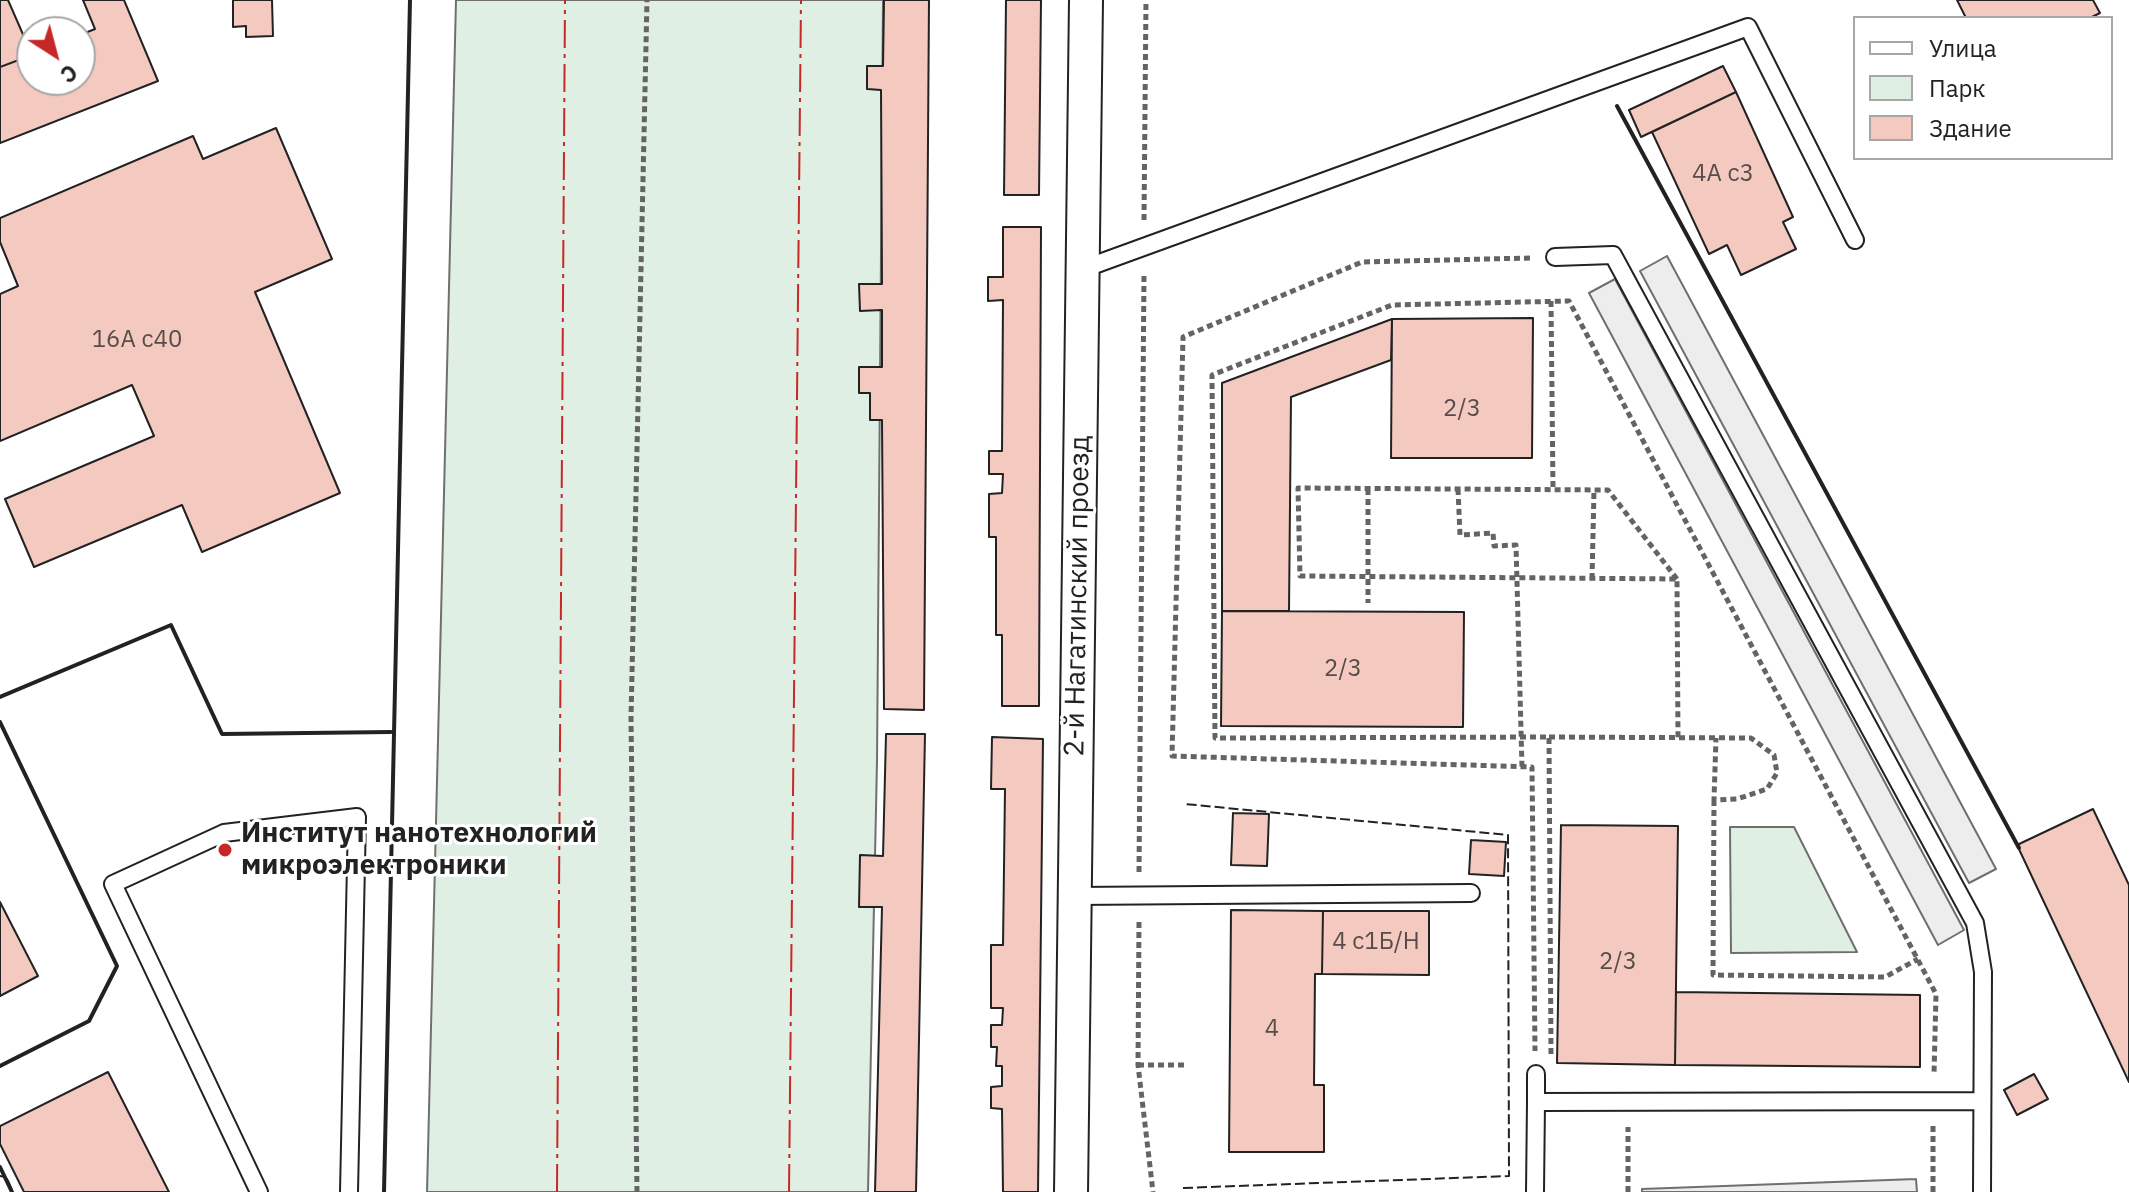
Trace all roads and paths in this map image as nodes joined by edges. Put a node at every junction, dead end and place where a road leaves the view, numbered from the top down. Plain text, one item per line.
1 (647, 0) edge
2 (1086, 0) edge
3 (1146, 0) edge
4 (1855, 240) dead end
5 (1144, 247) junction
6 (1555, 257) joint
7 (1083, 269) junction
8 (1551, 301) junction
9 (1368, 489) junction
10 (1458, 489) junction
11 (1553, 489) junction
12 (1594, 490) junction
13 (1368, 576) junction
14 (1518, 578) junction
15 (1592, 579) junction
16 (1677, 579) junction
17 (1368, 603) dead end
18 (1521, 737) junction
19 (1549, 737) junction
20 (1678, 738) junction
21 (1716, 738) junction
22 (1522, 767) junction
23 (1714, 800) junction
24 (1471, 893) dead end
25 (1074, 896) junction
26 (1139, 898) junction
27 (1918, 959) junction
28 (1138, 1065) junction
29 (1185, 1065) dead end
30 (1551, 1065) dead end
31 (1536, 1074) joint
32 (1933, 1101) junction
33 (1982, 1101) junction
34 (1536, 1102) junction
35 (1628, 1102) junction
36 (0, 1185) edge
37 (3, 1192) edge
38 (259, 1192) edge
39 (349, 1192) edge
40 (637, 1192) edge
41 (1071, 1192) edge
42 (1153, 1192) edge
43 (1535, 1192) edge
44 (1628, 1192) edge
45 (1933, 1192) edge
46 (1982, 1192) edge

1 - 40 path
2 - 7 street, 2-й Нагатинский проезд
3 - 5 path
4 - 5 lane
5 - 7 lane
5 - 26 path
6 - 22 path
6 - 33 lane
7 - 25 street, 2-й Нагатинский проезд
8 - 11 path
8 - 18 path
8 - 27 path
9 - 10 path
9 - 13 path
9 - 13 path
10 - 11 path
10 - 14 path
11 - 12 path
12 - 15 path
12 - 16 path
13 - 14 path
13 - 17 path
14 - 15 path
14 - 18 path
15 - 16 path
16 - 20 path
18 - 19 path
18 - 22 path
19 - 20 path
19 - 30 path
20 - 21 path
21 - 23 path
21 - 23 path
22 - 31 path
23 - 27 path
24 - 26 lane
25 - 26 lane
25 - 41 street, 2-й Нагатинский проезд
26 - 28 path
27 - 32 path
28 - 29 path
28 - 42 path
31 - 34 lane
32 - 33 lane
32 - 35 lane
32 - 45 path
33 - 46 lane
34 - 35 lane
34 - 43 lane
35 - 44 path
36 - 37 lane
38 - 39 lane

